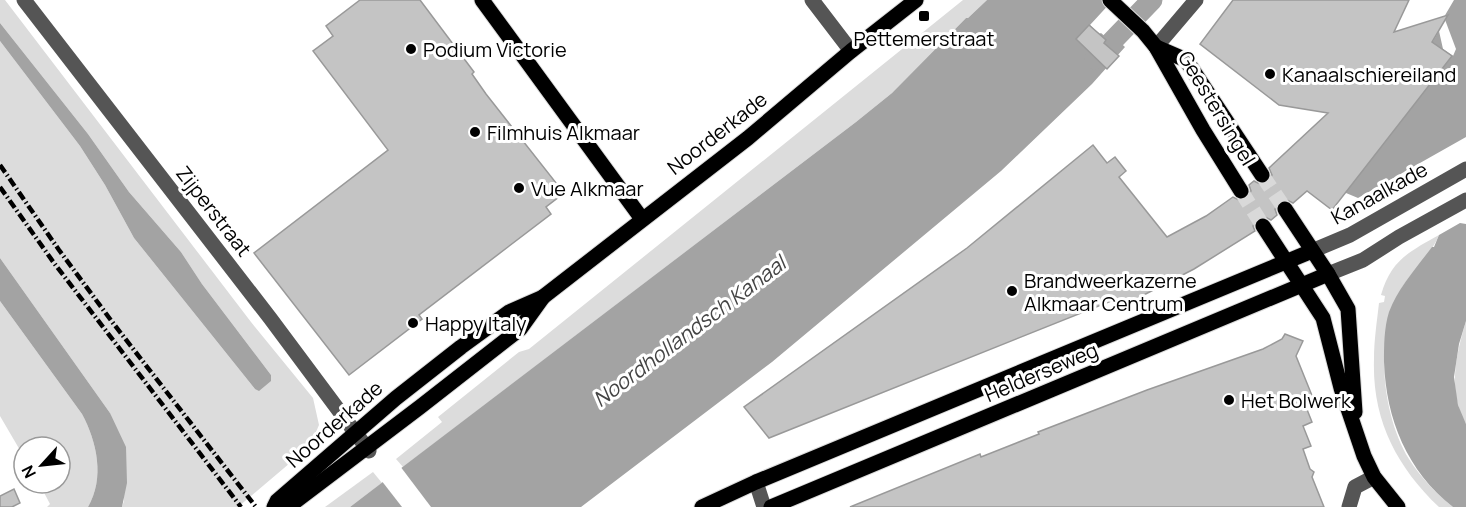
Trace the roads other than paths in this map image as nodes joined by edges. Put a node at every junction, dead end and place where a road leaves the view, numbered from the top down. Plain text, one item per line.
1 (24, 0) edge
2 (482, 0) edge
3 (812, 0) edge
4 (916, 0) edge
5 (1110, 0) edge
6 (1196, 0) edge
7 (1156, 47) junction
8 (851, 51) junction
9 (1466, 169) edge
10 (1262, 175) tunnel mouth
11 (1241, 191) tunnel mouth
12 (1466, 200) edge
13 (1285, 209) tunnel mouth
14 (642, 219) junction
15 (1263, 226) tunnel mouth
16 (1312, 251) junction
17 (1286, 262) junction
18 (1328, 274) junction
19 (1302, 286) junction
20 (543, 297) junction
21 (356, 432) junction
22 (1356, 433) junction
23 (368, 449) junction
24 (1374, 477) junction
25 (756, 482) junction
26 (274, 507) edge
27 (288, 507) edge
28 (702, 507) edge
29 (764, 507) edge
30 (771, 507) edge
31 (1349, 507) edge
32 (1398, 507) edge

1 - 21 street, Zijperstraat
2 - 14 main road
3 - 8 street
4 - 8 main road, Noorderkade
5 - 7 main road, Geestersingel
6 - 7 street
7 - 10 main road, Geestersingel
7 - 11 main road, Geestersingel
8 - 14 main road, Noorderkade
9 - 16 street, Kanaalkade
12 - 18 street
13 - 16 main road
14 - 20 main road, Noorderkade
15 - 17 main road
16 - 17 main road, Helderseweg
16 - 18 main road
17 - 19 main road
17 - 25 main road, Helderseweg
18 - 19 main road, Helderseweg
18 - 22 main road
19 - 22 main road
19 - 30 main road, Helderseweg
20 - 21 main road, Noorderkade
20 - 23 main road, Noorderkade
21 - 23 street, Zijperstraat
21 - 26 main road, Noorderkade
22 - 24 main road
23 - 27 main road, Noorderkade
24 - 31 street
24 - 32 main road
25 - 28 main road, Helderseweg
25 - 29 street

